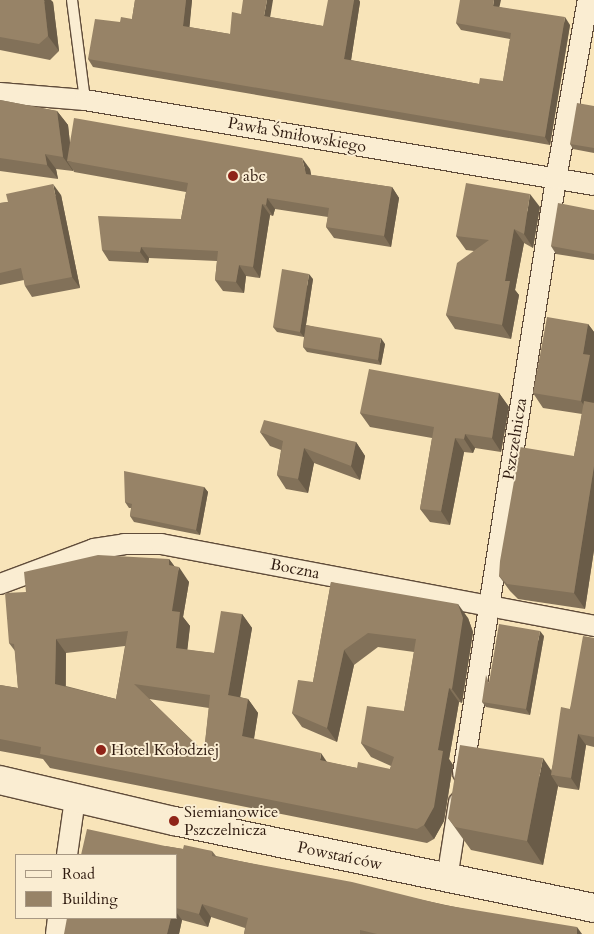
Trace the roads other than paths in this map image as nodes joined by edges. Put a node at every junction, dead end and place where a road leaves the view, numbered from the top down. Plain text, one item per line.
1 (72, 0) edge
2 (588, 0) edge
3 (0, 93) edge
4 (85, 100) junction
5 (556, 179) junction
6 (594, 185) edge
7 (0, 584) edge
8 (489, 605) junction
9 (594, 626) edge
10 (0, 780) edge
11 (75, 799) junction
12 (67, 854) edge
13 (447, 879) junction
14 (594, 908) edge
15 (58, 919) edge
16 (56, 934) edge

1 - 4 lane
2 - 5 street, Pszczelnicza
3 - 4 street, Pawła Śmiłowskiego
4 - 5 street, Pawła Śmiłowskiego
5 - 6 street, Pawła Śmiłowskiego
5 - 8 street, Pszczelnicza
7 - 8 street, Boczna
8 - 9 street, Boczna
8 - 13 street, Pszczelnicza
10 - 11 street, Powstańców
11 - 12 street
11 - 13 street, Powstańców
13 - 14 street, Powstańców
15 - 16 street

